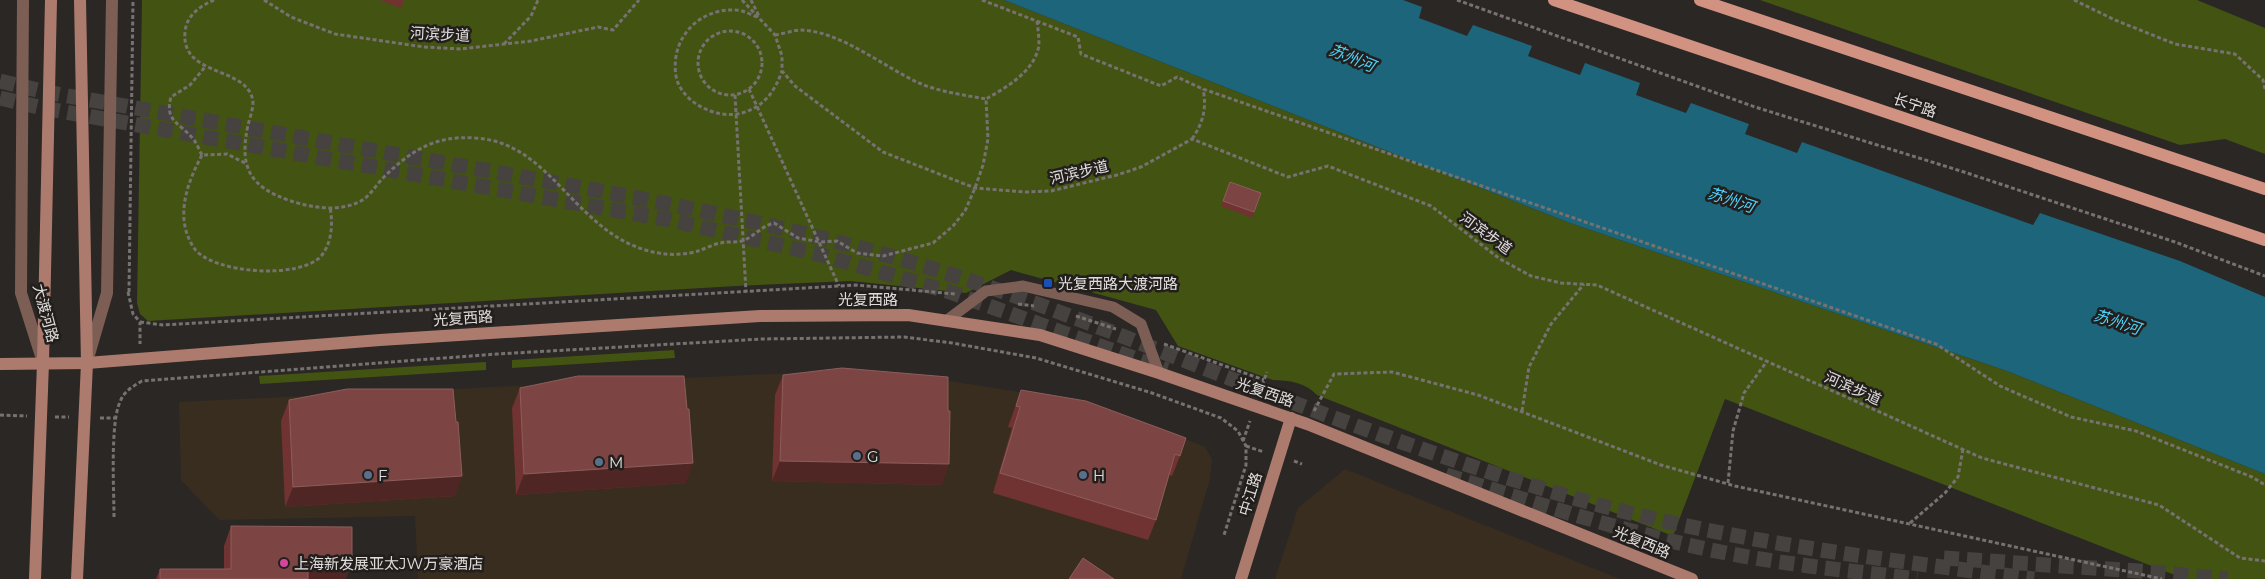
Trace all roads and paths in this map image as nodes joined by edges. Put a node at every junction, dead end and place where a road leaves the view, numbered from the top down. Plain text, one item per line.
1 (23, 0) edge
2 (51, 0) edge
3 (80, 0) edge
4 (112, 0) edge
5 (133, 0) edge
6 (214, 0) edge
7 (264, 0) edge
8 (538, 0) edge
9 (639, 0) edge
10 (742, 0) edge
11 (751, 0) edge
12 (982, 0) edge
13 (1457, 0) edge
14 (1554, 0) edge
15 (1700, 0) edge
16 (2074, 0) edge
17 (760, 18) junction
18 (1037, 21) junction
19 (775, 35) junction
20 (503, 44) junction
21 (205, 67) junction
22 (782, 71) junction
23 (1203, 88) junction
24 (749, 89) junction
25 (2265, 89) edge
26 (735, 95) junction
27 (986, 99) junction
28 (758, 106) junction
29 (735, 115) junction
30 (1192, 139) junction
31 (202, 154) junction
32 (245, 163) junction
33 (975, 188) junction
34 (2265, 189) edge
35 (330, 207) junction
36 (2265, 240) edge
37 (742, 241) junction
38 (820, 242) junction
39 (2265, 276) edge
40 (1584, 284) junction
41 (839, 286) dead end
42 (129, 292) dead end
43 (746, 292) dead end
44 (946, 321) junction
45 (1767, 361) junction
46 (43, 363) junction
47 (87, 363) junction
48 (0, 364) edge
49 (1160, 373) junction
50 (1522, 411) junction
51 (1291, 418) junction
52 (1307, 424) junction
53 (1963, 449) junction
54 (1728, 483) junction
55 (2265, 485) edge
56 (114, 517) dead end
57 (1910, 524) junction
58 (1224, 535) dead end
59 (2265, 561) edge
60 (35, 579) edge
61 (78, 579) edge
62 (1241, 579) edge
63 (1692, 579) edge
64 (2162, 579) edge

1 - 46 street, 大渡河路
2 - 46 street, 大渡河路
3 - 47 street
4 - 47 street
5 - 42 path
6 - 21 path
7 - 20 path, 河滨步道
8 - 20 path
9 - 20 path, 河滨步道
10 - 17 path
11 - 17 path
12 - 18 path
13 - 39 path
14 - 36 main road, 长宁路
15 - 34 main road, 长宁路
16 - 25 path
17 - 19 path
17 - 29 path
18 - 23 path
18 - 27 path
19 - 22 path
19 - 27 path
21 - 31 path
21 - 32 path
22 - 28 path
22 - 33 path, 河滨步道
23 - 30 path
23 - 55 path
24 - 26 path
24 - 26 path
24 - 28 path
26 - 29 path
27 - 33 path
28 - 29 path
28 - 38 path
29 - 37 path
30 - 33 path, 河滨步道
30 - 40 path, 河滨步道
31 - 32 path
31 - 35 path
32 - 35 path
33 - 38 path
35 - 37 path
37 - 38 path
37 - 43 path
38 - 41 path
40 - 45 path, 河滨步道
40 - 50 path
44 - 47 street, 光复西路
44 - 49 street, 光复西路
44 - 49 lane
45 - 53 path, 河滨步道
45 - 54 path
46 - 47 street, 光复西路
46 - 48 street, 光复西路
46 - 60 street, 大渡河路
47 - 61 street
49 - 51 street, 光复西路
50 - 52 path
50 - 54 path
51 - 52 street, 光复西路
51 - 62 street, 中江路
52 - 63 street, 光复西路
53 - 57 path
53 - 59 path, 河滨步道
54 - 57 path
56 - 58 path
57 - 64 path

